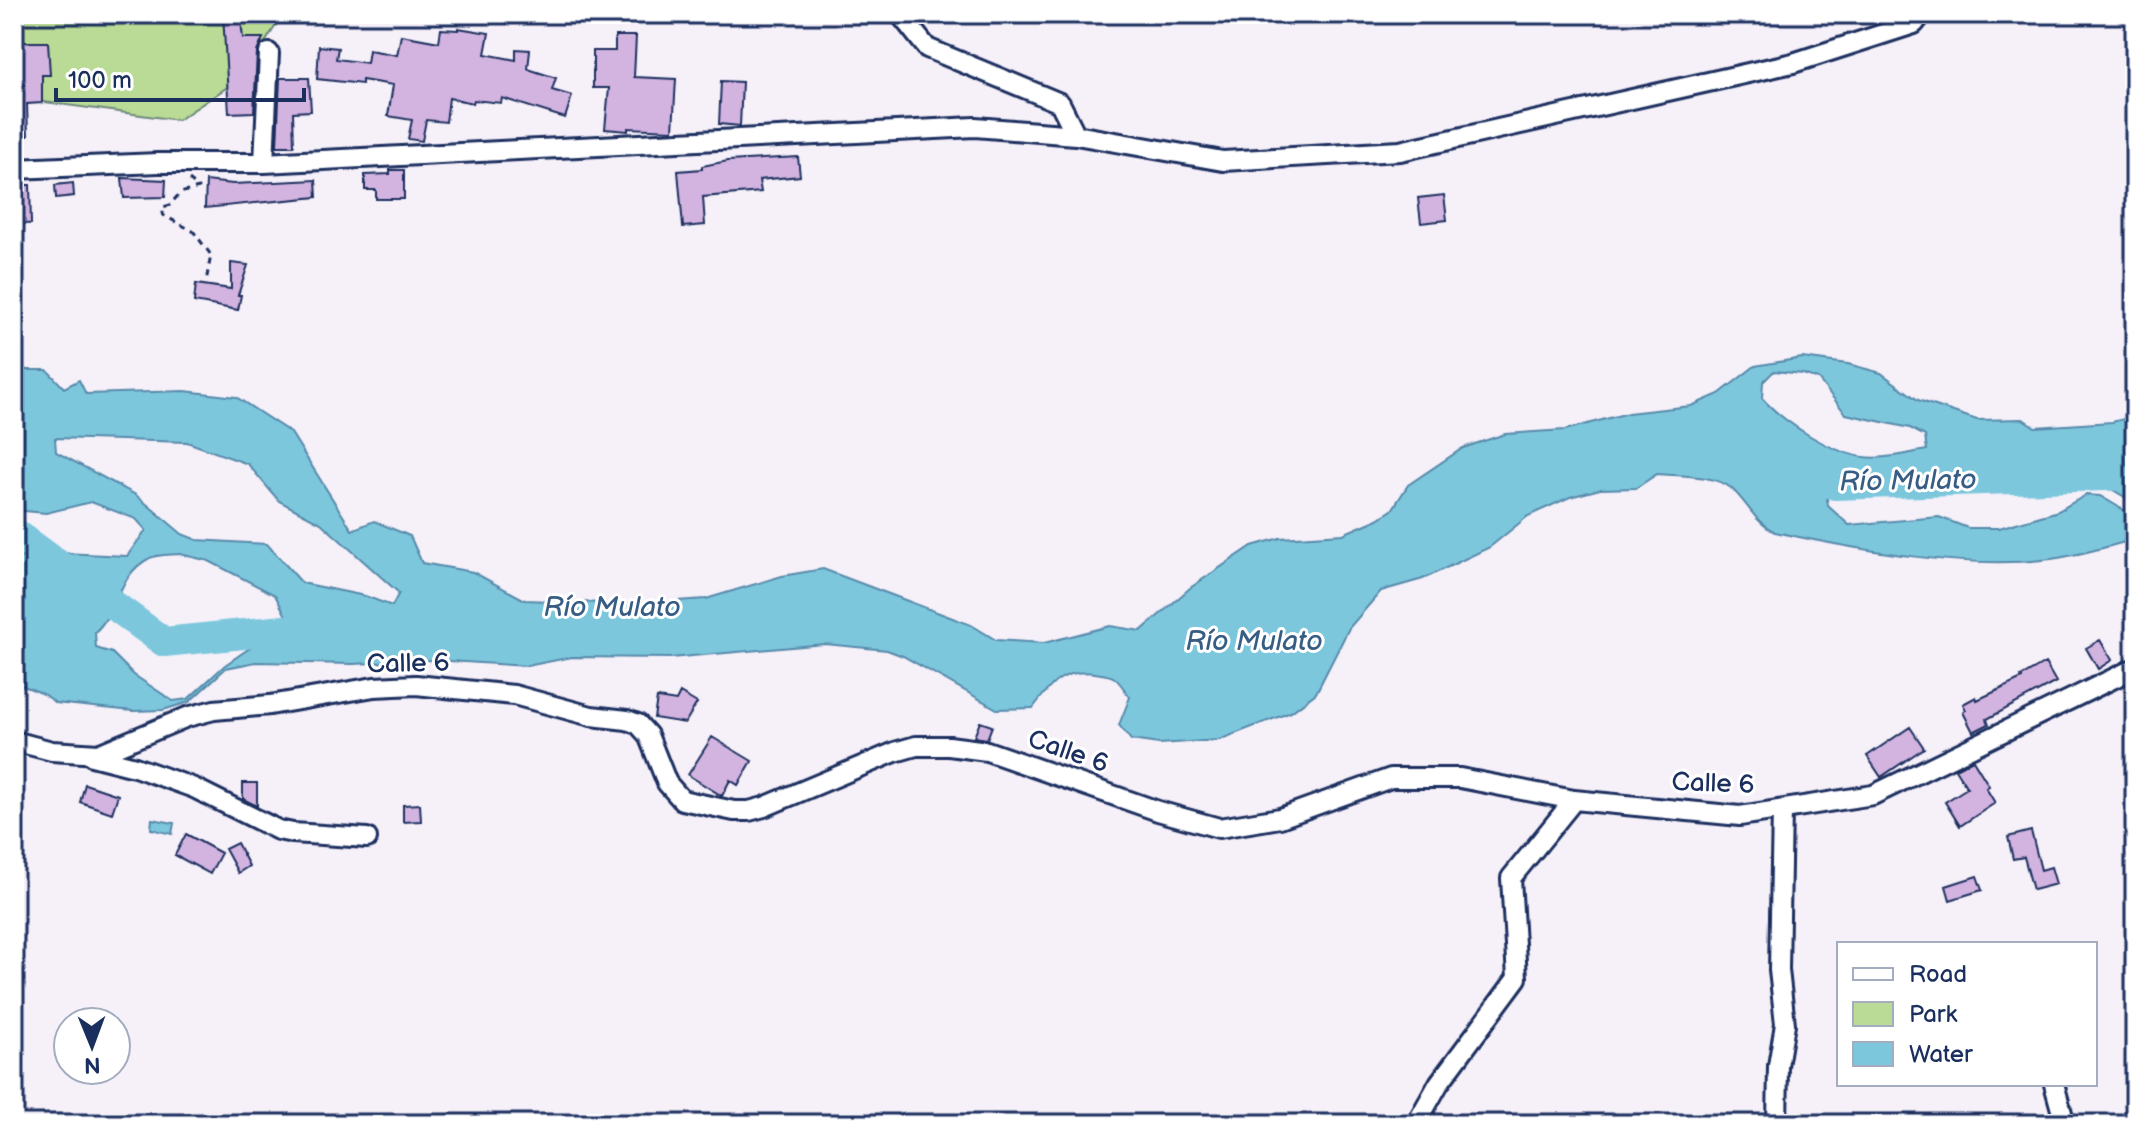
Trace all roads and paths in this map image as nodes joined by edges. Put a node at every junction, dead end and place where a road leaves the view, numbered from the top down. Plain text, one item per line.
1 (900, 14) edge
2 (1922, 14) edge
3 (269, 53) dead end
4 (1076, 135) junction
5 (264, 163) junction
6 (14, 169) edge
7 (183, 176) dead end
8 (206, 282) dead end
9 (2135, 668) edge
10 (14, 741) edge
11 (81, 753) junction
12 (1574, 800) junction
13 (1782, 810) junction
14 (367, 838) dead end
15 (2055, 1086) edge
16 (1416, 1124) edge
17 (1777, 1124) edge
18 (2065, 1124) edge

1 - 4 street
2 - 4 street
3 - 5 street
4 - 5 street
5 - 6 street
7 - 8 path
9 - 13 street, Calle 6
10 - 11 street, Calle 6
11 - 12 street, Calle 6
11 - 14 street
12 - 13 street, Calle 6
12 - 16 street
13 - 17 street
15 - 18 street

